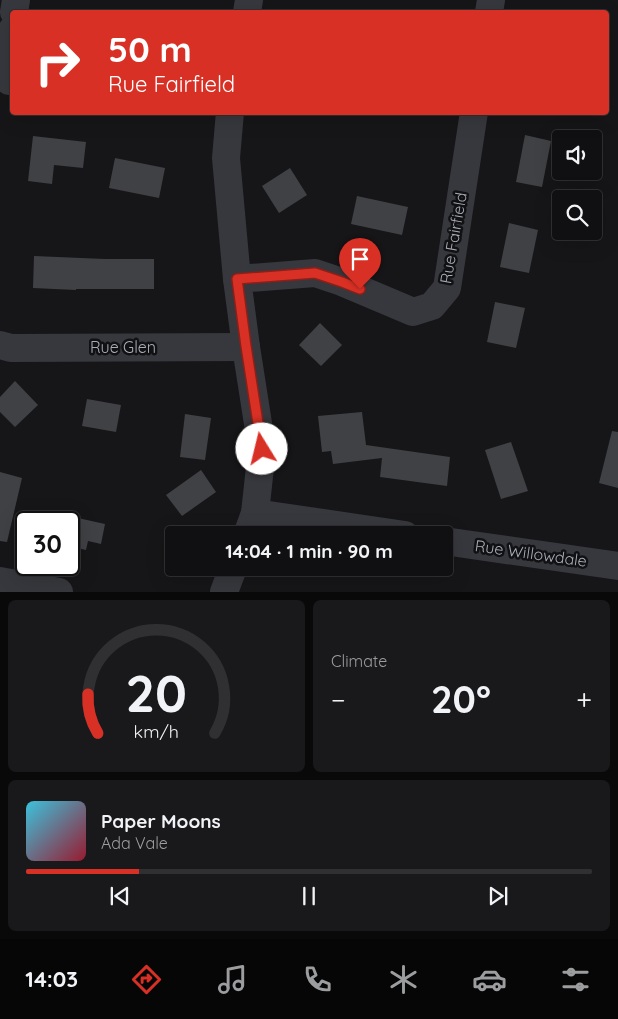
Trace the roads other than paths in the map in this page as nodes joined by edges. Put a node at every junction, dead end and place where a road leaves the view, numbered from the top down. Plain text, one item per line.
1 (10, 51) edge
2 (7, 83) edge
3 (230, 115) edge
4 (474, 115) edge
5 (237, 279) junction
6 (0, 345) edge
7 (246, 346) junction
8 (251, 524) edge
9 (279, 526) edge
10 (453, 542) edge
11 (618, 566) edge
12 (230, 576) edge
13 (0, 581) edge
14 (59, 592) edge
15 (224, 592) edge

1 - 2 street
3 - 5 street
4 - 5 street, Rue Fairfield
5 - 7 street
6 - 7 street, Rue Glen
7 - 8 street
8 - 9 street
10 - 11 street, Rue Willowdale
12 - 15 street
13 - 14 street

